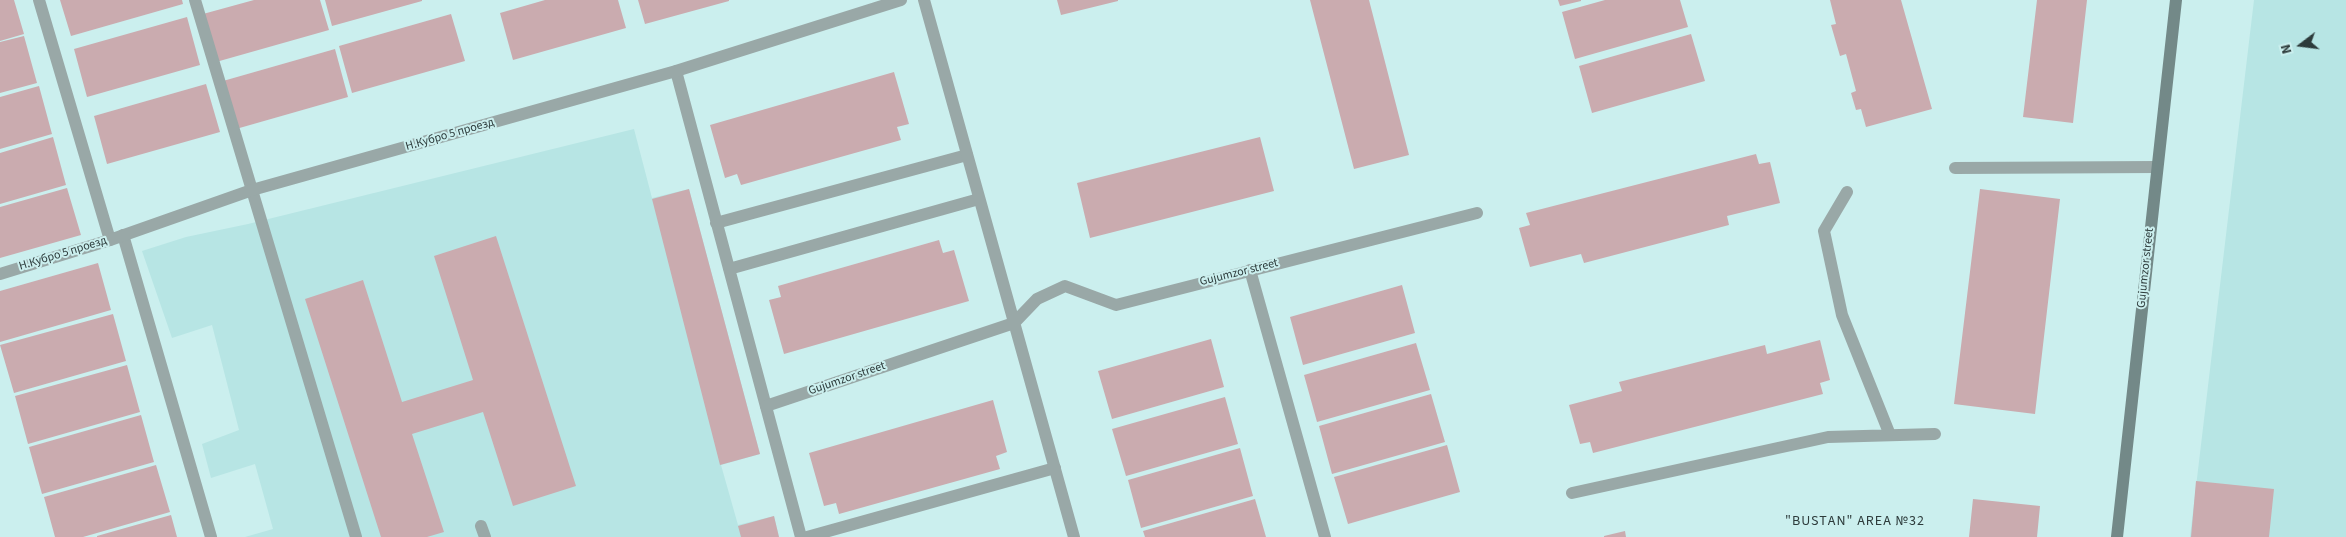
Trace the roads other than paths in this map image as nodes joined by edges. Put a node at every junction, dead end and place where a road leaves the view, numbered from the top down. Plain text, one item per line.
1 (38, 0) edge
2 (195, 0) edge
3 (901, 0) edge
4 (924, 0) edge
5 (2176, 0) edge
6 (676, 71) junction
7 (967, 155) junction
8 (2157, 167) junction
9 (1954, 168) dead end
10 (252, 190) junction
11 (1848, 192) dead end
12 (979, 199) junction
13 (1476, 213) dead end
14 (716, 223) junction
15 (123, 235) junction
16 (110, 240) junction
17 (729, 269) junction
18 (1250, 270) junction
19 (0, 274) edge
20 (1014, 323) junction
21 (766, 406) junction
22 (1935, 434) dead end
23 (1890, 436) junction
24 (1055, 468) junction
25 (1572, 493) dead end
26 (1071, 536) edge
27 (211, 537) edge
28 (356, 537) edge
29 (801, 537) edge
30 (808, 537) edge
31 (1325, 537) edge
32 (2117, 537) edge

1 - 16 street
2 - 10 street
3 - 6 street, Н.Кубро 5 проезд
4 - 7 street
5 - 8 street, Gujumzor street
6 - 10 street, Н.Кубро 5 проезд
6 - 14 street
7 - 12 street
7 - 14 street
8 - 9 street
8 - 32 street, Gujumzor street
10 - 15 street, Н.Кубро 5 проезд
10 - 28 street
11 - 23 street
12 - 17 street
12 - 20 street
13 - 18 street, Gujumzor street
14 - 17 street
15 - 16 street, Н.Кубро 5 проезд
15 - 27 street
16 - 19 street, Н.Кубро 5 проезд
17 - 21 street
18 - 20 street, Gujumzor street
18 - 31 street
20 - 21 street, Gujumzor street
20 - 24 street
21 - 29 street
22 - 23 street
23 - 25 street
24 - 26 street
24 - 30 street

